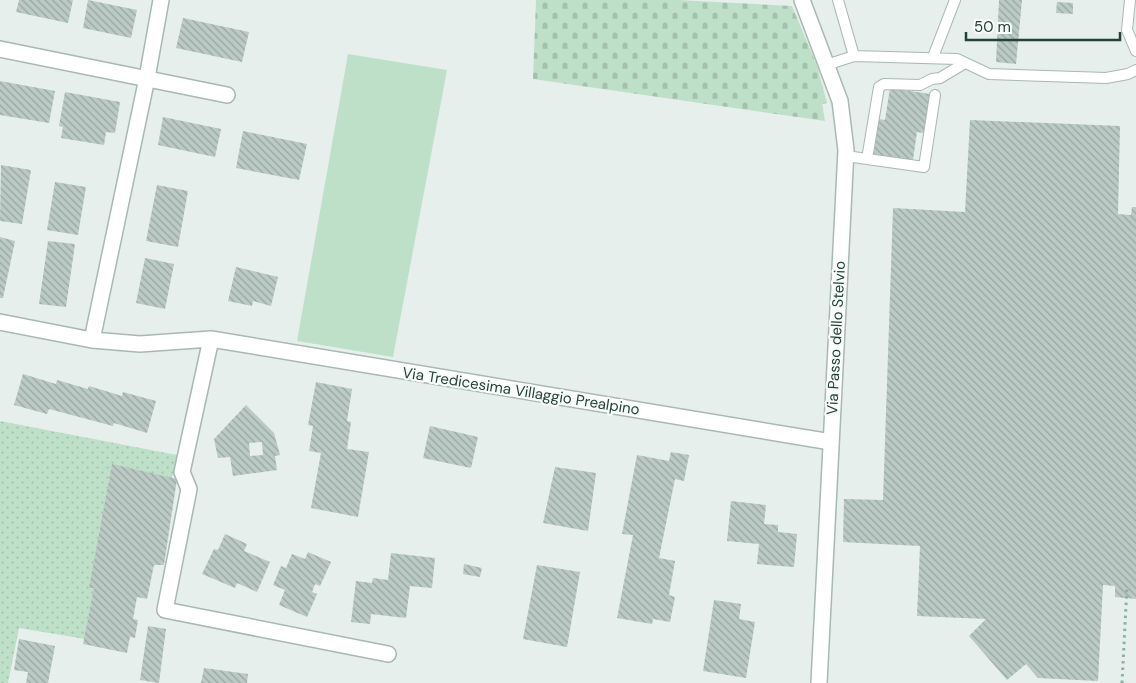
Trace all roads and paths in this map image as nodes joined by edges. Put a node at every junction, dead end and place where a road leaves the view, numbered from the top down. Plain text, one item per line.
1 (161, 0) edge
2 (802, 0) edge
3 (838, 0) edge
4 (955, 0) edge
5 (1130, 0) edge
6 (1132, 30) edge
7 (0, 49) edge
8 (1136, 50) edge
9 (854, 56) junction
10 (933, 57) junction
11 (965, 63) junction
12 (826, 65) junction
13 (1136, 70) edge
14 (147, 78) junction
15 (227, 95) dead end
16 (935, 95) dead end
17 (846, 156) junction
18 (867, 159) junction
19 (0, 322) edge
20 (211, 339) junction
21 (92, 340) junction
22 (831, 442) junction
23 (1127, 586) dead end
24 (388, 654) dead end
25 (819, 683) edge
26 (1122, 683) edge

1 - 14 street
2 - 12 street, Via Passo dello Stelvio
3 - 9 lane
4 - 10 lane
5 - 6 lane
6 - 8 lane
7 - 14 street
9 - 10 lane
9 - 12 lane
10 - 11 lane
11 - 13 lane
11 - 18 lane
12 - 17 street, Via Passo dello Stelvio
14 - 15 street
14 - 21 street
16 - 18 lane
17 - 18 lane
17 - 22 street, Via Passo dello Stelvio
19 - 21 street, Via Tredicesima Villaggio Prealpino
20 - 21 street, Via Tredicesima Villaggio Prealpino
20 - 22 street, Via Tredicesima Villaggio Prealpino
20 - 24 street
22 - 25 street, Via Passo dello Stelvio
23 - 26 path

